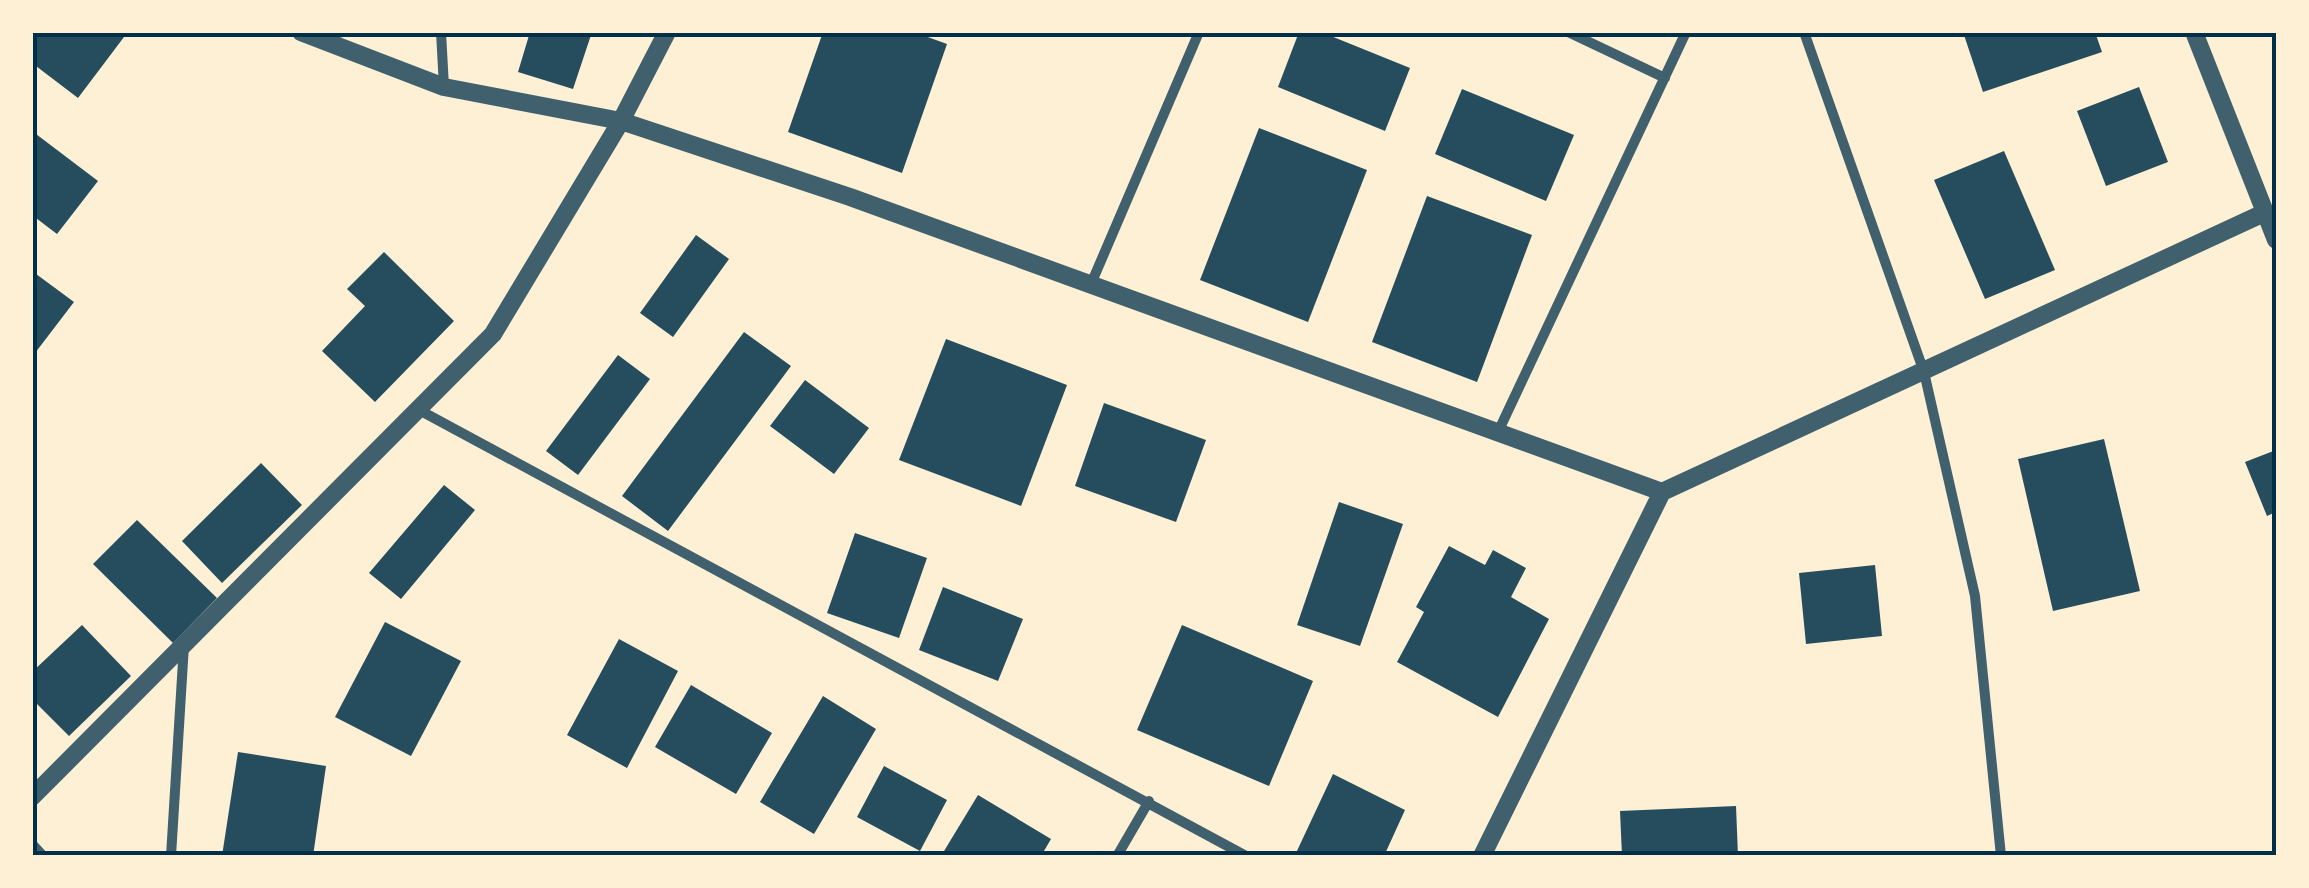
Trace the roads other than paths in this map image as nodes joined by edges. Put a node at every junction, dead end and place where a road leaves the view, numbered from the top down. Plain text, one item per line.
1 (301, 32) edge
2 (441, 32) edge
3 (667, 32) edge
4 (1199, 32) edge
5 (1568, 32) edge
6 (1686, 32) edge
7 (1804, 32) edge
8 (2194, 32) edge
9 (1665, 78) junction
10 (444, 88) junction
11 (621, 121) junction
12 (2266, 212) junction
13 (2276, 240) edge
14 (1091, 284) junction
15 (1924, 372) junction
16 (421, 412) junction
17 (1498, 432) junction
18 (1662, 492) junction
19 (184, 644) junction
20 (32, 797) edge
21 (1149, 800) junction
22 (32, 844) edge
23 (44, 856) edge
24 (171, 856) edge
25 (1117, 856) edge
26 (1246, 856) edge
27 (1482, 856) edge
28 (2000, 856) edge

1 - 10 street
2 - 10 street
3 - 11 street
4 - 14 street
5 - 9 street
6 - 9 street
7 - 15 street
8 - 12 street
9 - 17 street
10 - 11 street
11 - 14 street
11 - 16 street
12 - 13 street
12 - 15 street
14 - 17 street
15 - 18 street
15 - 28 street
16 - 19 street
16 - 21 street
17 - 18 street
18 - 27 street
19 - 20 street
19 - 24 street
21 - 25 street
21 - 26 street
22 - 23 street

